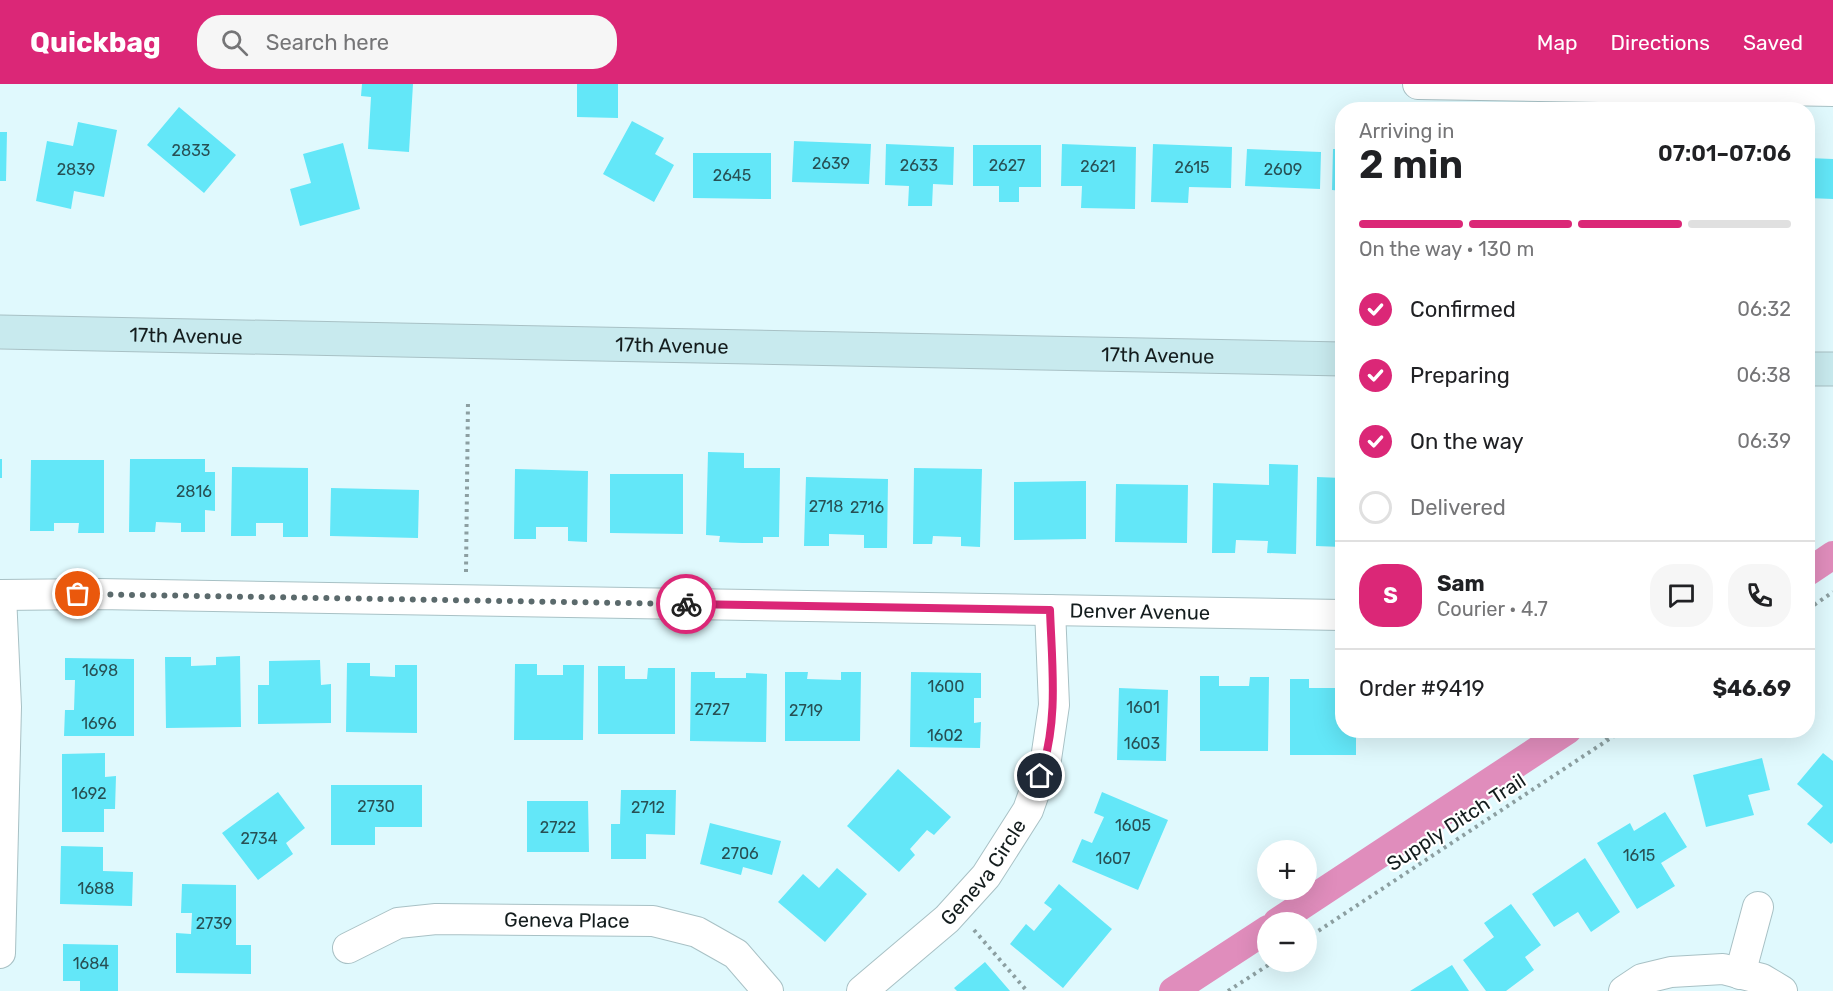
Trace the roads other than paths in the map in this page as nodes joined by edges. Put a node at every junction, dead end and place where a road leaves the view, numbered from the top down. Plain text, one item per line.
1 (1418, 84) edge
2 (1833, 91) edge
3 (0, 332) edge
4 (1335, 359) edge
5 (1815, 369) edge
6 (1833, 369) edge
7 (0, 595) edge
8 (1050, 610) junction
9 (1335, 615) edge
10 (1758, 907) dead end
11 (348, 948) dead end
12 (0, 953) edge
13 (1740, 974) junction
14 (768, 991) edge
15 (862, 991) edge
16 (1624, 991) edge
17 (1782, 991) edge

1 - 2 street
3 - 4 main road, 17th Avenue
5 - 6 main road
7 - 8 street, Denver Avenue
7 - 12 street
8 - 9 street, Denver Avenue
8 - 15 street, Geneva Circle
10 - 13 street
11 - 14 street, Geneva Place
13 - 16 street
13 - 17 street

